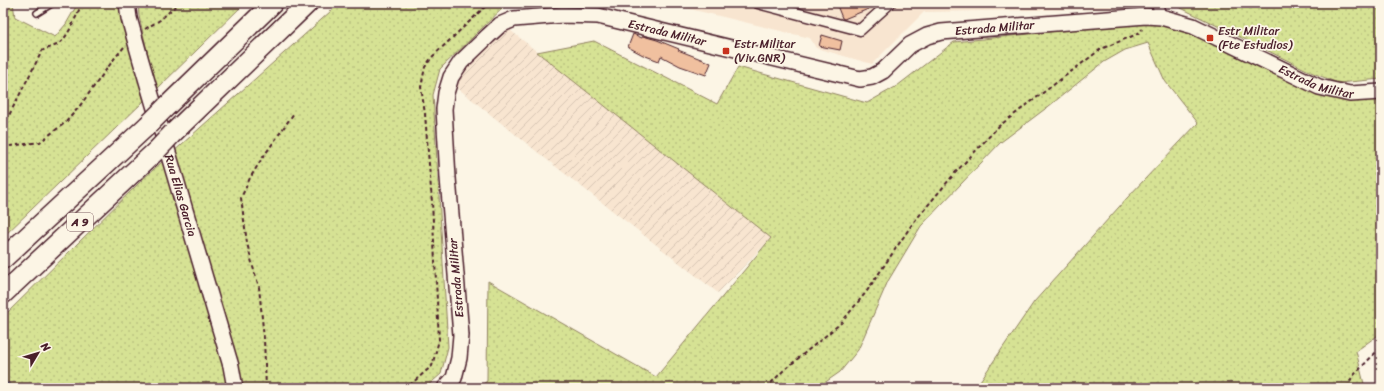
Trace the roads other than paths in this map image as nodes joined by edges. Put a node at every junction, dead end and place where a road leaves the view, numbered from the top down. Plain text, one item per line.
1 (53, 3) edge
2 (127, 3) edge
3 (273, 3) edge
4 (308, 3) edge
5 (758, 3) edge
6 (890, 3) edge
7 (1159, 10) edge
8 (37, 13) dead end
9 (1381, 92) edge
10 (3, 259) edge
11 (3, 294) edge
12 (235, 388) edge
13 (445, 388) edge

1 - 8 lane
2 - 12 street, Rua Elias Garcia
3 - 10 highway, A 9, bridge
4 - 11 highway, A 9, bridge
5 - 6 street
7 - 9 street, Estrada Militar
7 - 13 street, Estrada Militar

